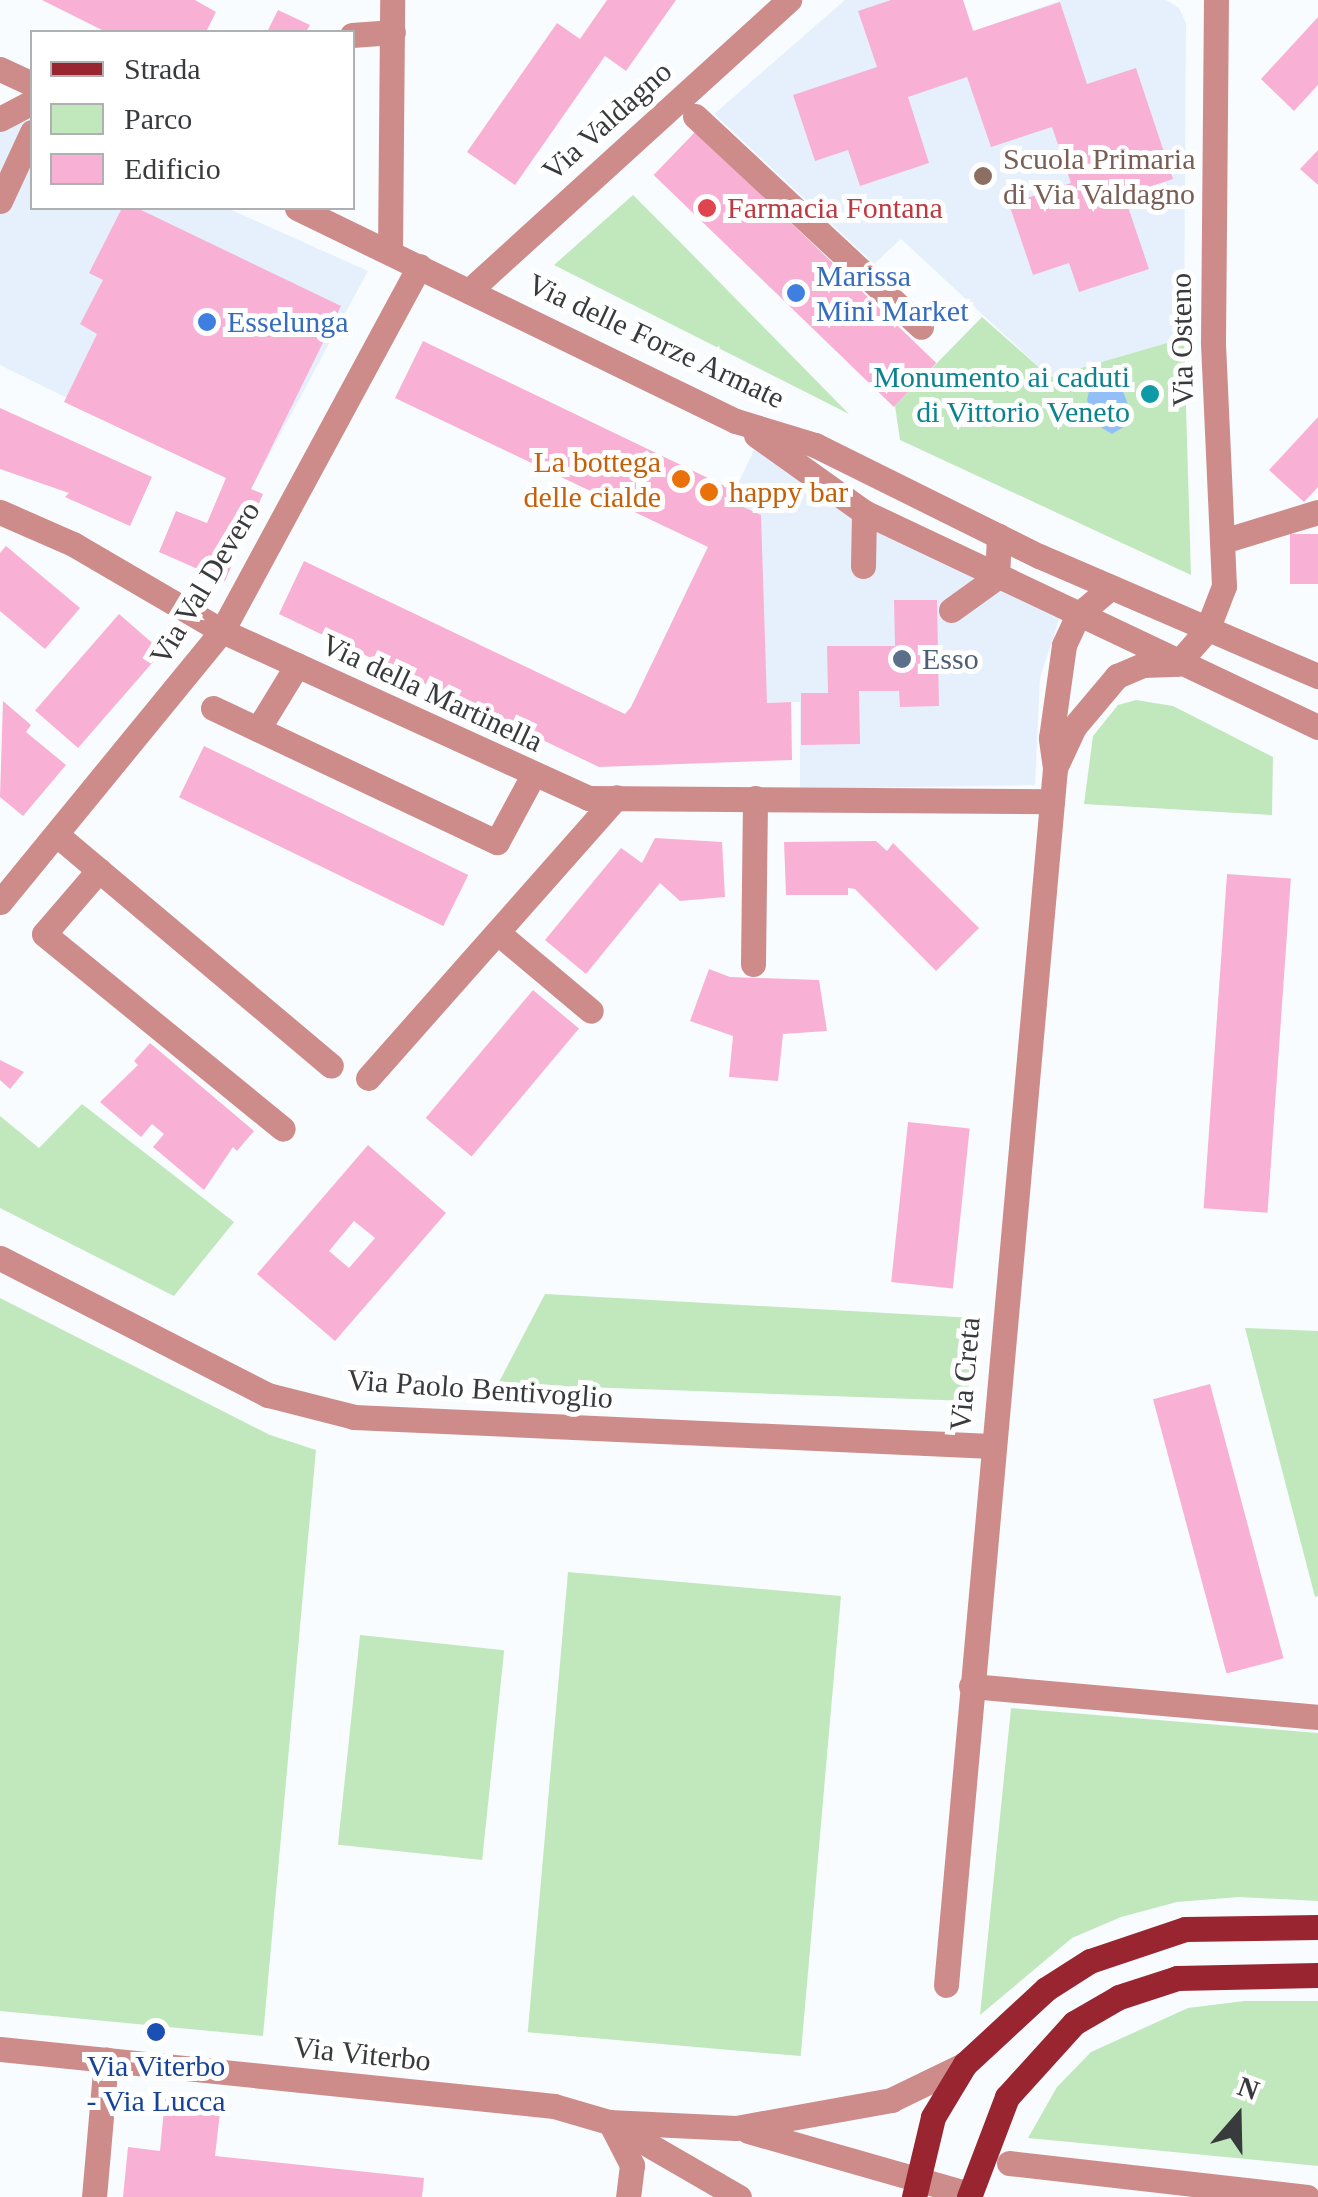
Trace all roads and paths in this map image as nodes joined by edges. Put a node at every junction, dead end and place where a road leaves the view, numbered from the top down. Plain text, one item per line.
1 (392, 0) edge
2 (789, 0) edge
3 (1216, 0) edge
4 (393, 32) junction
5 (355, 35) edge
6 (0, 68) edge
7 (30, 83) edge
8 (30, 103) edge
9 (695, 116) dead end
10 (0, 118) edge
11 (30, 136) edge
12 (0, 201) edge
13 (301, 210) edge
14 (390, 252) junction
15 (419, 266) junction
16 (469, 291) junction
17 (920, 327) dead end
18 (736, 420) junction
19 (895, 485) junction
20 (0, 512) edge
21 (864, 512) junction
22 (1318, 512) edge
23 (999, 536) junction
24 (1223, 541) junction
25 (863, 566) dead end
26 (997, 577) junction
27 (1112, 587) junction
28 (951, 610) dead end
29 (1078, 615) junction
30 (1208, 630) junction
31 (222, 631) junction
32 (1177, 664) junction
33 (297, 665) junction
34 (1318, 676) edge
35 (214, 708) dead end
36 (1318, 727) edge
37 (258, 729) junction
38 (1055, 768) junction
39 (532, 777) junction
40 (618, 797) junction
41 (755, 798) junction
42 (1052, 801) junction
43 (57, 835) junction
44 (99, 870) junction
45 (0, 902) edge
46 (498, 933) junction
47 (753, 964) dead end
48 (591, 1012) dead end
49 (331, 1066) dead end
50 (368, 1078) dead end
51 (283, 1129) dead end
52 (0, 1258) edge
53 (992, 1446) junction
54 (971, 1686) junction
55 (1318, 1718) edge
56 (1318, 1928) edge
57 (1318, 1974) edge
58 (946, 1984) dead end
59 (0, 2049) edge
60 (106, 2060) junction
61 (965, 2064) junction
62 (609, 2122) junction
63 (736, 2128) junction
64 (1009, 2163) dead end
65 (915, 2187) edge
66 (966, 2196) edge
67 (94, 2197) edge
68 (628, 2197) edge
69 (739, 2197) edge
70 (1307, 2197) edge

1 - 4 street
2 - 16 street, Via Valdagno
3 - 24 street, Via Osteno
4 - 5 street
4 - 14 street
6 - 7 street
8 - 10 street
9 - 17 street
11 - 12 street
13 - 14 street, Via delle Forze Armate
14 - 15 street, Via delle Forze Armate
15 - 16 street, Via delle Forze Armate
15 - 31 street, Via Val Devero
16 - 18 street, Via delle Forze Armate
18 - 19 street, Via delle Forze Armate
18 - 21 street
19 - 21 street
19 - 23 street, Via delle Forze Armate
20 - 31 street, Via della Martinella
21 - 25 street
21 - 26 street
22 - 24 street
23 - 26 street
23 - 27 street, Via delle Forze Armate
24 - 30 street, Via Osteno
26 - 28 street
26 - 29 street
27 - 29 street
27 - 30 street, Via delle Forze Armate
29 - 32 street
29 - 38 street, Via Creta
30 - 32 street, Via Osteno
30 - 34 street, Via delle Forze Armate
31 - 33 street, Via della Martinella
31 - 43 street, Via Val Devero
32 - 36 street
32 - 38 street, Via Creta
33 - 37 street
33 - 39 street, Via della Martinella
35 - 37 street
37 - 39 street
38 - 42 street, Via Creta
39 - 40 street, Via della Martinella
40 - 41 street, Via della Martinella
40 - 46 street
41 - 42 street, Via della Martinella
41 - 47 street
42 - 53 street, Via Creta
43 - 44 street
43 - 45 street, Via Val Devero
44 - 49 street
44 - 51 street
46 - 48 street
46 - 50 street
52 - 53 street, Via Paolo Bentivoglio
53 - 54 street, Via Creta
54 - 55 street
54 - 58 street, Via Creta
56 - 61 main road
57 - 66 main road
59 - 60 street, Via Viterbo
60 - 62 street, Via Viterbo
60 - 67 street
61 - 63 street, Via Viterbo
61 - 65 main road
62 - 63 street, Via Viterbo
62 - 68 street
62 - 69 street, Via Viterbo
63 - 65 street, Via Viterbo
64 - 70 street
65 - 66 street, Via Viterbo

